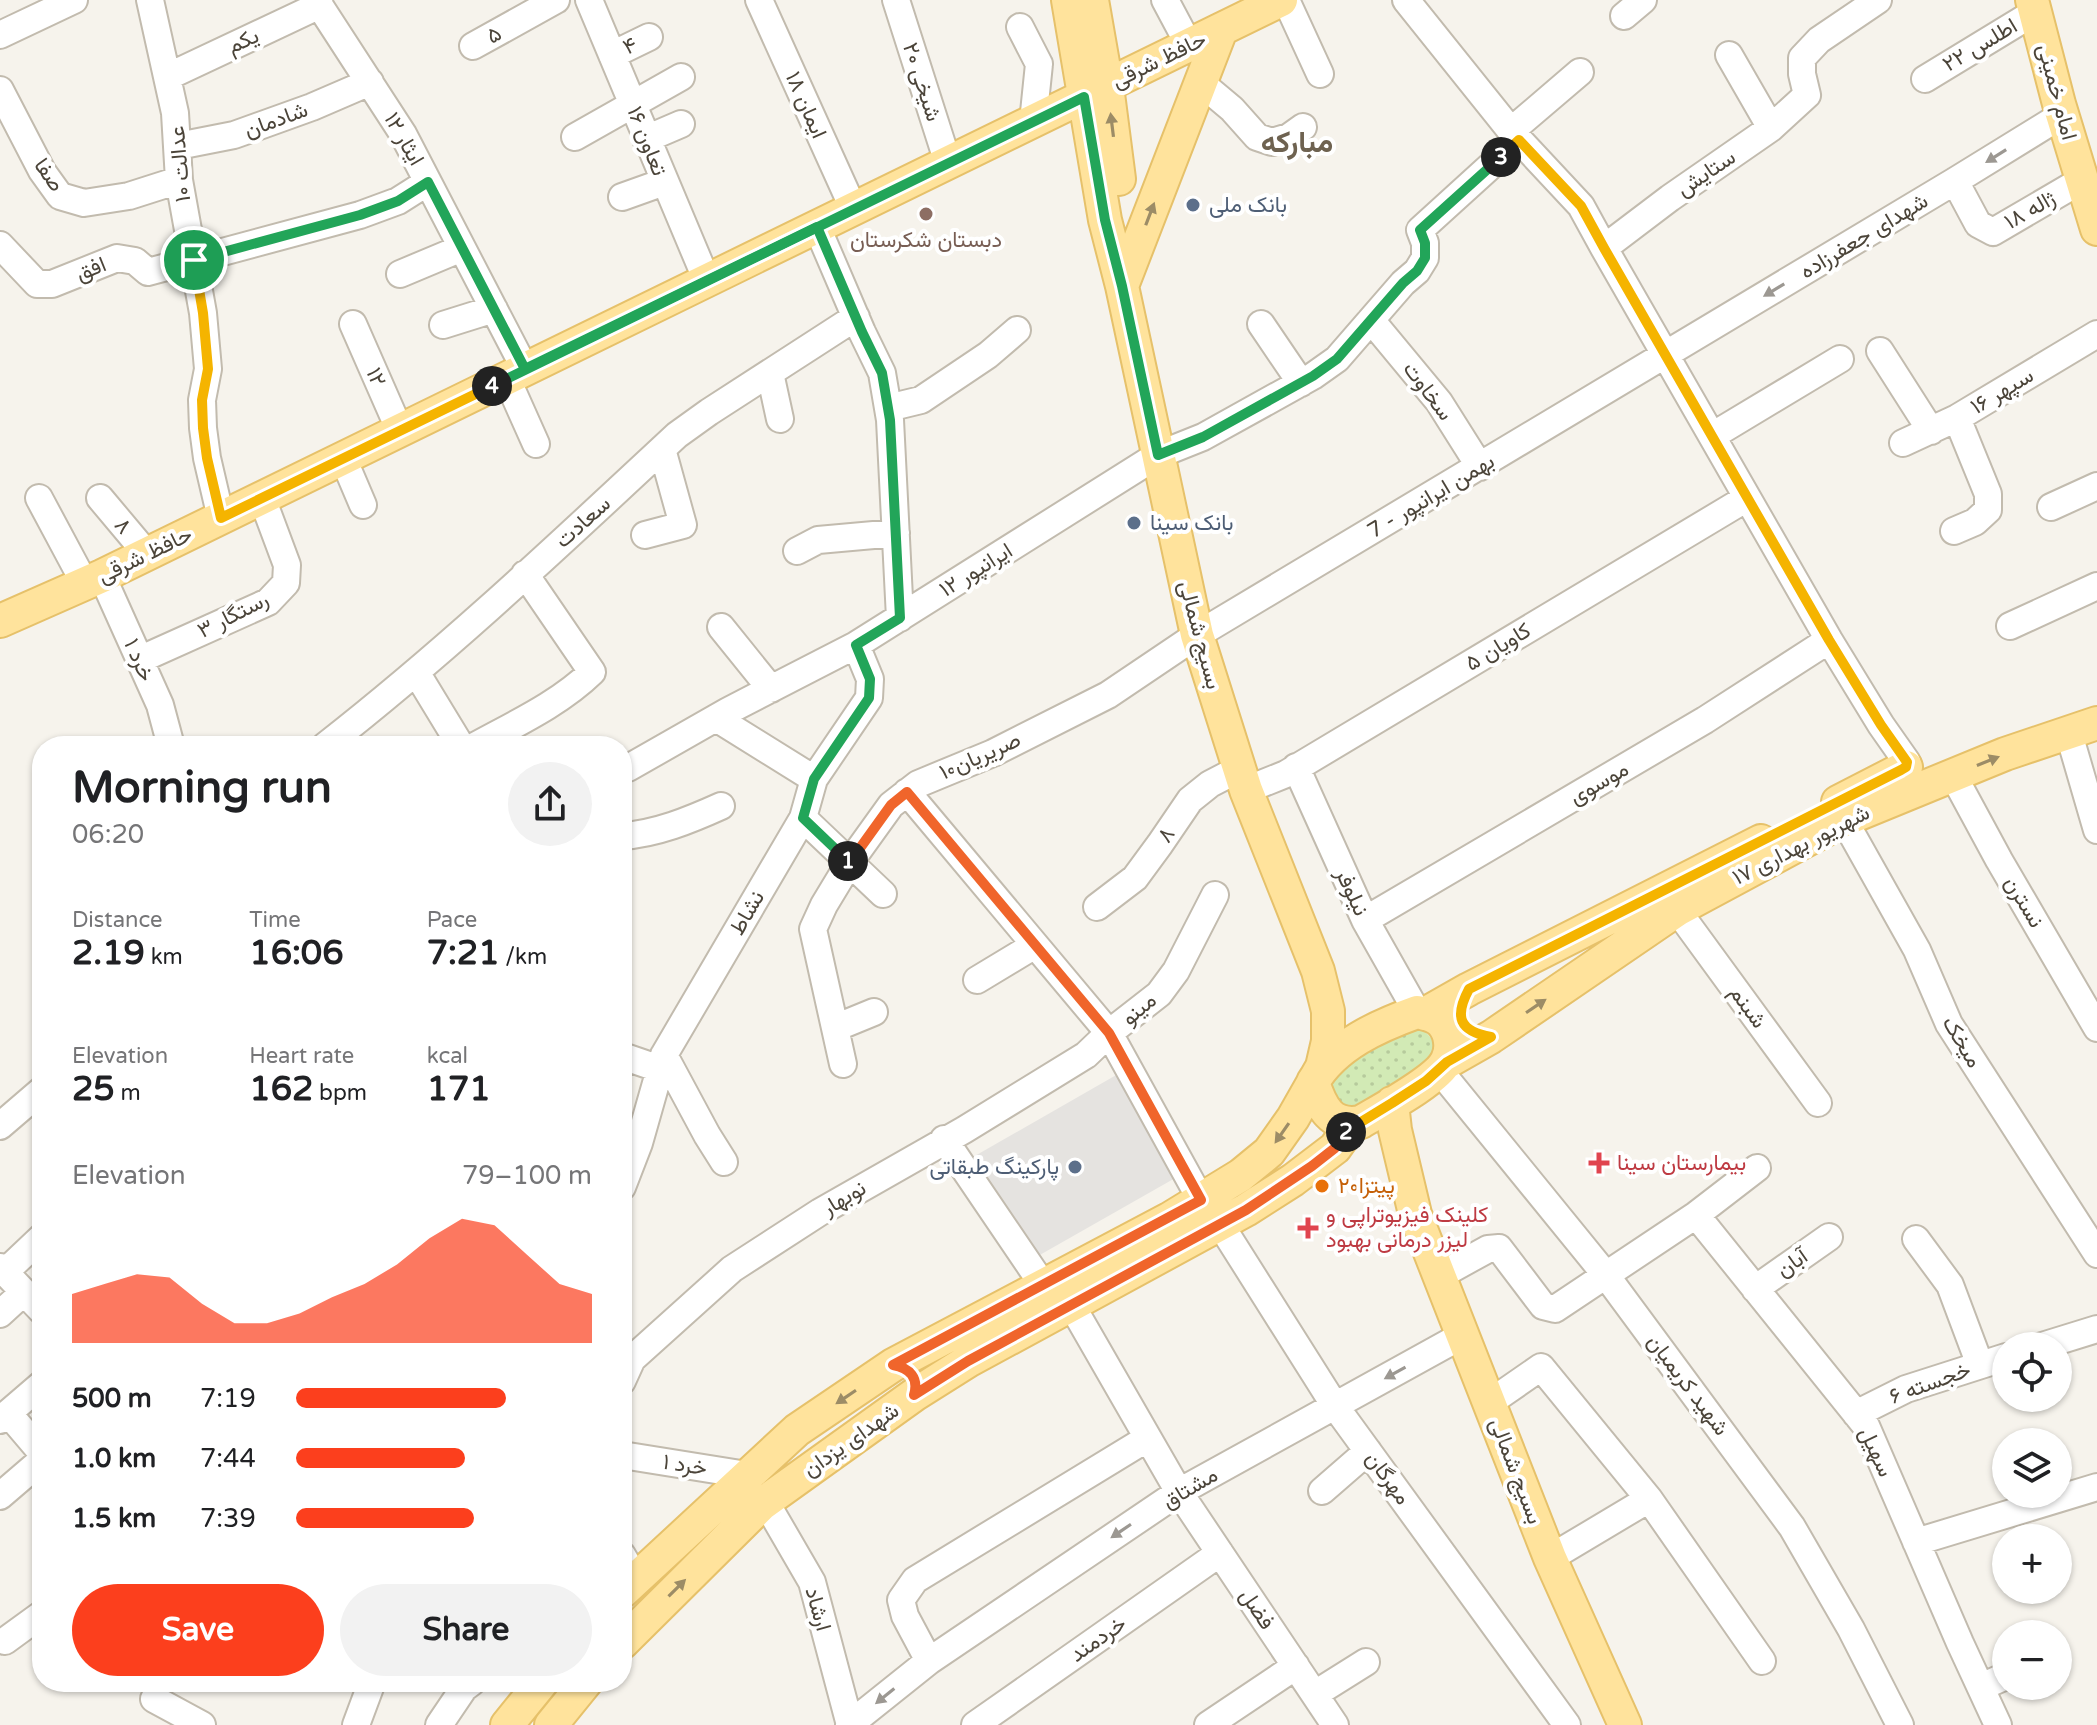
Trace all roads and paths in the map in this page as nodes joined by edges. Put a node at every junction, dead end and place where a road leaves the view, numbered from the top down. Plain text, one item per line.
1 (74, 0) edge
2 (150, 0) edge
3 (556, 0) edge
4 (591, 0) edge
5 (759, 0) edge
6 (896, 0) edge
7 (1068, 0) edge
8 (1092, 0) edge
9 (1165, 0) edge
10 (1284, 0) edge
11 (1406, 0) edge
12 (1878, 0) edge
13 (318, 2) edge
14 (2035, 5) edge
15 (1020, 27) dead end
16 (1221, 30) junction
17 (0, 35) edge
18 (649, 37) dead end
19 (1189, 45) junction
20 (473, 46) dead end
21 (1075, 46) junction
22 (612, 55) junction
23 (1729, 55) dead end
24 (1039, 64) junction
25 (1580, 72) dead end
26 (1320, 74) dead end
27 (167, 77) junction
28 (681, 77) dead end
29 (1925, 79) dead end
30 (370, 82) junction
31 (1201, 83) junction
32 (0, 90) edge
33 (1095, 92) junction
34 (632, 105) junction
35 (2062, 115) junction
36 (1033, 122) junction
37 (681, 124) dead end
38 (1303, 127) dead end
39 (1771, 128) junction
40 (1515, 136) junction
41 (575, 137) dead end
42 (646, 139) junction
43 (178, 146) junction
44 (948, 163) junction
45 (179, 180) junction
46 (2082, 180) junction
47 (1955, 181) junction
48 (428, 182) junction
49 (664, 182) junction
50 (622, 197) dead end
51 (854, 210) junction
52 (2095, 217) edge
53 (817, 227) junction
54 (0, 245) edge
55 (462, 248) junction
56 (1604, 248) junction
57 (194, 260) junction
58 (400, 274) dead end
59 (707, 281) junction
60 (1122, 286) junction
61 (494, 309) junction
62 (856, 317) junction
63 (1371, 320) junction
64 (353, 324) dead end
65 (1261, 324) dead end
66 (443, 325) dead end
67 (1017, 330) dead end
68 (2097, 334) edge
69 (1880, 351) dead end
70 (1665, 356) junction
71 (1840, 359) dead end
72 (770, 373) junction
73 (516, 374) junction
74 (1301, 383) junction
75 (888, 408) junction
76 (1957, 418) junction
77 (780, 419) dead end
78 (400, 431) junction
79 (1931, 431) junction
80 (1712, 436) junction
81 (1903, 443) dead end
82 (536, 444) dead end
83 (662, 449) junction
84 (1158, 455) junction
85 (343, 458) junction
86 (1480, 467) junction
87 (2097, 486) edge
88 (39, 498) dead end
89 (100, 498) dead end
90 (262, 498) junction
91 (1747, 498) junction
92 (363, 505) dead end
93 (2051, 507) dead end
94 (221, 518) junction
95 (1954, 531) dead end
96 (896, 533) junction
97 (645, 535) dead end
98 (797, 551) dead end
99 (147, 554) junction
100 (525, 574) junction
101 (93, 580) junction
102 (2097, 586) edge
103 (900, 618) junction
104 (0, 621) edge
105 (2010, 626) dead end
106 (721, 627) dead end
107 (1197, 635) junction
108 (1829, 640) junction
109 (856, 645) junction
110 (139, 660) junction
111 (416, 672) junction
112 (771, 689) junction
113 (716, 718) junction
114 (2083, 729) edge
115 (168, 736) edge
116 (337, 736) edge
117 (455, 736) edge
118 (494, 736) edge
119 (632, 766) edge
120 (1296, 767) junction
121 (1906, 767) joint
122 (1953, 775) junction
123 (814, 779) junction
124 (1242, 779) junction
125 (907, 792) junction
126 (721, 806) dead end
127 (803, 818) junction
128 (1844, 820) junction
129 (2097, 830) edge
130 (632, 835) edge
131 (850, 862) junction
132 (883, 894) dead end
133 (1215, 895) dead end
134 (1097, 907) dead end
135 (1677, 910) junction
136 (1365, 920) junction
137 (1035, 945) junction
138 (1318, 971) junction
139 (977, 980) dead end
140 (1469, 989) junction
141 (874, 1012) dead end
142 (1421, 1013) junction
143 (1382, 1024) junction
144 (835, 1028) junction
145 (2097, 1028) edge
146 (1109, 1033) junction
147 (1491, 1037) junction
148 (632, 1058) edge
149 (662, 1062) junction
150 (843, 1064) dead end
151 (1443, 1066) junction
152 (1322, 1067) junction
153 (32, 1099) edge
154 (1392, 1103) junction
155 (1818, 1103) dead end
156 (1357, 1123) junction
157 (0, 1126) edge
158 (944, 1139) junction
159 (632, 1161) edge
160 (724, 1162) dead end
161 (1757, 1168) dead end
162 (1210, 1212) junction
163 (1415, 1214) junction
164 (1696, 1215) junction
165 (1829, 1237) dead end
166 (1916, 1239) dead end
167 (32, 1245) edge
168 (2097, 1254) edge
169 (2, 1269) edge
170 (1605, 1274) junction
171 (1439, 1276) junction
172 (1043, 1285) junction
173 (1755, 1289) junction
174 (32, 1300) edge
175 (32, 1301) edge
176 (1072, 1306) junction
177 (0, 1314) edge
178 (2097, 1329) edge
179 (958, 1331) junction
180 (1463, 1335) junction
181 (2072, 1337) edge
182 (632, 1359) edge
183 (968, 1361) junction
184 (1992, 1361) edge
185 (893, 1365) junction
186 (1980, 1365) junction
187 (32, 1392) edge
188 (914, 1395) junction
189 (1489, 1403) junction
190 (1335, 1406) junction
191 (1856, 1414) junction
192 (4, 1416) edge
193 (1148, 1438) junction
194 (32, 1443) edge
195 (1368, 1451) junction
196 (632, 1457) edge
197 (32, 1469) edge
198 (2097, 1487) edge
199 (756, 1488) junction
200 (1322, 1491) dead end
201 (1179, 1492) junction
202 (0, 1496) edge
203 (1649, 1499) junction
204 (1916, 1542) junction
205 (1220, 1553) junction
206 (1550, 1558) junction
207 (632, 1572) edge
208 (32, 1621) edge
209 (632, 1631) edge
210 (5, 1641) dead end
211 (929, 1661) junction
212 (1762, 1661) dead end
213 (1366, 1662) dead end
214 (1296, 1666) junction
215 (1992, 1682) edge
216 (1981, 1687) junction
217 (368, 1692) edge
218 (459, 1692) edge
219 (534, 1692) edge
220 (580, 1692) edge
221 (1315, 1694) junction
222 (154, 1699) dead end
223 (561, 1721) edge
224 (202, 1725) edge
225 (356, 1725) edge
226 (439, 1725) edge
227 (507, 1725) edge
228 (850, 1725) edge
229 (975, 1725) edge
230 (1208, 1725) edge
231 (1335, 1725) edge
232 (1567, 1725) edge
233 (1625, 1725) edge
234 (1900, 1725) edge
235 (1998, 1725) edge

1 - 17 street
2 - 27 street, عدالت ۱۰
3 - 20 street, ۵
4 - 22 street, تعاون ۱۶
5 - 51 street, ایمان ۱۸
6 - 44 street, شیخی ۲۰
7 - 21 main road
8 - 33 main road
9 - 19 street
10 - 16 main road, حافظ شرقی
10 - 26 street
11 - 40 street
12 - 39 street, ستایش
13 - 27 street, یکم
13 - 30 street, ایثار ۱۲
14 - 29 street, اطلس ۲۲
14 - 35 main road, امام خمینی
15 - 24 street
16 - 19 main road, حافظ شرقی
16 - 31 main road
18 - 22 street, ۴
19 - 33 main road, حافظ شرقی
21 - 24 street
21 - 33 main road
22 - 34 street, تعاون ۱۶
23 - 39 street
24 - 36 street
25 - 40 street
27 - 43 street, عدالت ۱۰
28 - 34 street
30 - 43 street, شادمان
30 - 48 street, ایثار ۱۲
31 - 38 street
60 -> 31 main road
32 - 45 street, صفا
33 - 36 main road, حافظ شرقی
33 - 60 main road, بسیج شمالی
34 - 41 street
34 - 42 street, تعاون ۱۶
35 - 46 main road, امام خمینی
35 -> 47 street, شهدای جعفرزاده
36 - 44 main road, حافظ شرقی
37 - 42 street
39 - 56 street, ستایش
40 - 56 street
40 - 63 street, ایرانپور ۱۲
42 - 49 street, تعاون ۱۶
43 - 45 street, عدالت ۱۰
44 - 51 main road, حافظ شرقی
45 - 57 street, عدالت ۱۰
46 - 47 street, ژاله ۱۸
46 - 52 main road, امام خمینی
47 -> 70 street, شهدای جعفرزاده
48 - 55 street, ایثار ۱۲
48 - 57 street
49 - 50 street
49 - 59 street, تعاون ۱۶
51 - 53 main road, حافظ شرقی
53 - 59 main road, حافظ شرقی
53 - 62 street
54 - 57 street, افق
55 - 58 street
55 - 61 street, ایثار ۱۲
56 - 70 street
57 - 94 street, عدالت ۱۰
59 - 73 main road, حافظ شرقی
60 - 84 main road, بسیج شمالی
61 - 66 street
61 - 73 street, ایثار ۱۲
62 - 72 street, سعادت
62 - 75 street
63 - 74 street, ایرانپور ۱۲
63 - 86 street, سخاوت
64 - 78 street, ۱۲
65 - 74 street
67 - 75 street
68 - 76 street, سپهر ۱۶
69 - 79 street
70 - 80 street
70 - 86 street, بهمن ایرانپور - 7
71 - 80 street
72 - 77 street
72 - 83 street, سعادت
73 - 78 main road, حافظ شرقی
73 - 82 street, ایثار ۱۲
74 - 84 street, ایرانپور ۱۲
75 - 96 street
76 - 79 street, سپهر ۱۶
76 - 95 street
78 - 85 main road, حافظ شرقی
79 - 81 street, سپهر ۱۶
80 - 91 street
83 - 97 street
83 - 100 street, سعادت
84 - 103 street, ایرانپور ۱۲
84 - 107 main road, بسیج شمالی
85 - 90 main road, حافظ شرقی
85 - 92 street
86 - 107 street, بهمن ایرانپور - 7
87 - 93 street
88 - 101 street, خرد ۱
89 - 99 street, ۸
90 - 94 main road, حافظ شرقی
90 - 110 street, رستگار ۳
91 - 108 street
91 - 120 street, کاویان ۵
94 - 99 main road, حافظ شرقی
96 - 98 street
96 - 103 street
99 - 101 main road, حافظ شرقی
100 - 111 street, سعادت
100 - 118 street
101 - 104 main road, حافظ شرقی
101 - 110 street, خرد ۱
102 - 105 street
103 - 109 street, ایرانپور ۱۲
106 - 112 street
107 - 124 main road, بسیج شمالی
107 - 125 street, صریریان۱۰
108 - 121 street
108 - 136 street, موسوی
109 - 112 street, ایرانپور ۱۲
109 - 123 street, نشاط
110 - 115 street, خرد ۱
111 - 116 street, سعادت
111 - 117 street
112 - 113 street, ایرانپور ۱۲
113 - 119 street, ایرانپور ۱۲
113 - 123 street
122 -> 114 main road, ۱۷ شهریور بهداری
114 - 129 street
120 - 124 street, کاویان ۵
120 - 136 street, نیلوفر
121 - 140 main road
122 - 128 main road, ۱۷ شهریور بهداری
122 - 145 street, نسترن
123 - 127 street, نشاط
124 - 134 street, ۸
124 - 138 main road, بسیج شمالی
125 - 131 street, صریریان۱۰
125 - 137 street, مهرگان
126 - 130 street
127 - 131 street
127 - 149 street, نشاط
128 - 135 main road, ۱۷ شهریور بهداری
128 - 168 street, میخک
131 - 132 street
131 - 144 street, صریریان۱۰
133 - 146 street, مینو
147 -> 135 main road, ۱۷ شهریور بهداری
135 - 155 street, شبنم
136 - 142 street, نیلوفر
137 - 139 street
137 - 146 street, مهرگان
138 - 143 main road, بسیج شمالی
138 - 152 main road, بسیج شمالی
140 - 142 main road
140 - 147 main road
141 - 144 street
142 - 143 main road
142 - 151 main road
143 - 152 main road
144 - 150 street
146 - 158 street, مینو
146 - 162 street, مهرگان
147 - 151 main road, ۱۷ شهریور بهداری
148 - 149 street
149 - 159 street, نشاط
149 - 160 street
151 - 154 main road, ۱۷ شهریور بهداری
151 - 170 street, شهید کریمیان
152 - 156 main road, بسیج شمالی
152 -> 162 main road, شهدای یزدان
153 - 157 street
154 - 156 main road, شهدای یزدان
154 - 163 main road, بسیج شمالی
156 - 162 main road, شهدای یزدان
156 - 163 main road, بسیج شمالی
158 - 172 street
158 - 182 street, نوبهار
161 - 164 street
162 - 172 main road, شهدای یزدان
162 - 176 main road, شهدای یزدان
162 - 190 street, مهرگان
163 - 171 main road, بسیج شمالی
164 - 170 street
164 - 173 street, سهیل
165 - 173 street, آبان
166 - 186 street
167 - 169 street
169 - 174 street
170 - 171 street
170 - 234 street, شهید کریمیان
171 - 180 main road, بسیج شمالی
172 - 179 main road, شهدای یزدان
173 - 191 street, سهیل
175 - 177 street
176 - 183 main road, شهدای یزدان
176 - 193 street, فضل
178 - 181 street
179 - 183 main road
179 - 185 main road, شهدای یزدان
180 - 189 main road, بسیج شمالی
180 -> 190 street, مشتاق
183 - 188 main road, شهدای یزدان
184 - 186 street, خجسته ۶
185 - 188 main road
185 -> 199 main road, شهدای یزدان
186 - 191 street, خجسته ۶
187 - 192 street
188 - 199 main road, شهدای یزدان
189 - 203 street
189 - 206 main road, بسیج شمالی
190 - 195 street, مهرگان
190 - 201 street, مشتاق
191 - 204 street, سهیل
192 - 194 street
193 - 201 street, فضل
193 - 211 street
195 - 200 street
195 - 232 street, مهرگان
196 - 199 street, خرد ۱
197 - 202 street
198 - 204 street
199 - 207 main road, شهدای یزدان
209 -> 199 main road, شهدای یزدان
199 - 228 street, ارشاد
201 - 205 street, فضل
201 -> 211 street, مشتاق
203 - 206 street
203 - 212 street
204 - 216 street, سهیل
205 - 214 street, فضل
205 - 229 street, خردمند
206 - 233 main road, بسیج شمالی
208 - 210 street
211 -> 228 street, مشتاق
213 - 221 street
214 - 221 street, فضل
214 - 230 street
215 - 216 street
216 - 235 street, سهیل
217 - 225 street
218 - 226 street
219 - 227 main road
220 - 223 main road
221 - 231 street, فضل
222 - 224 street

